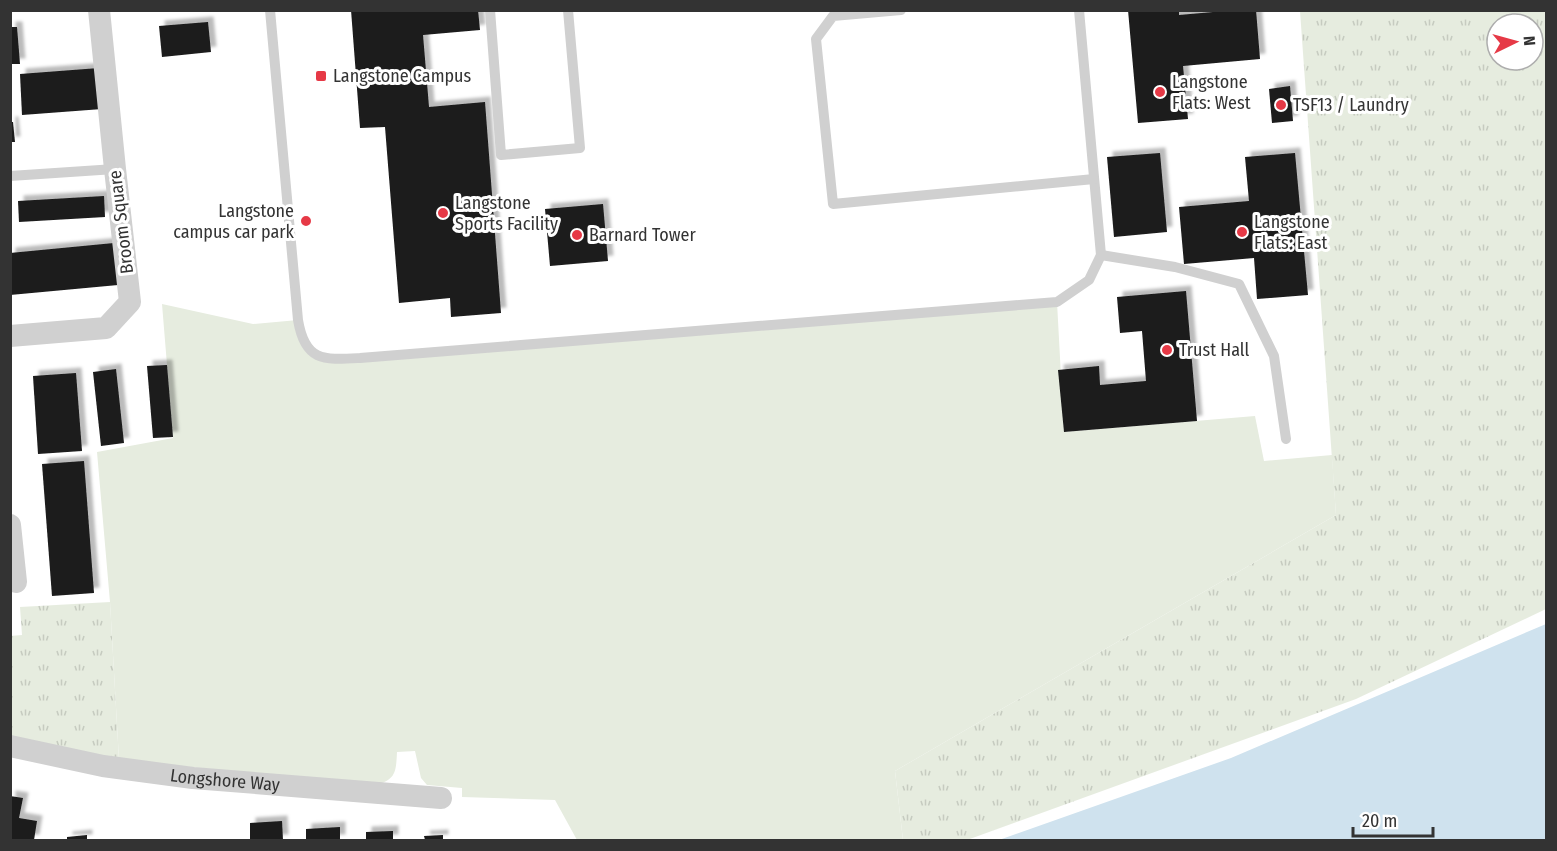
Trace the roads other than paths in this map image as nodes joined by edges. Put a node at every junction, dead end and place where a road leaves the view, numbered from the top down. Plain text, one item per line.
1 (99, 10) edge
2 (270, 10) edge
3 (490, 10) edge
4 (568, 10) edge
5 (901, 10) edge
6 (1079, 10) edge
7 (115, 169) junction
8 (10, 176) edge
9 (1094, 179) junction
10 (1101, 255) junction
11 (10, 336) edge
12 (1286, 439) dead end
13 (10, 525) edge
14 (16, 582) dead end
15 (10, 747) edge
16 (441, 798) dead end

1 - 7 street, Broom Square
2 - 10 lane
3 - 4 lane
5 - 9 lane
6 - 9 lane
7 - 8 lane
7 - 11 street, Broom Square
9 - 10 lane
10 - 12 lane
13 - 14 street
15 - 16 street, Longshore Way

